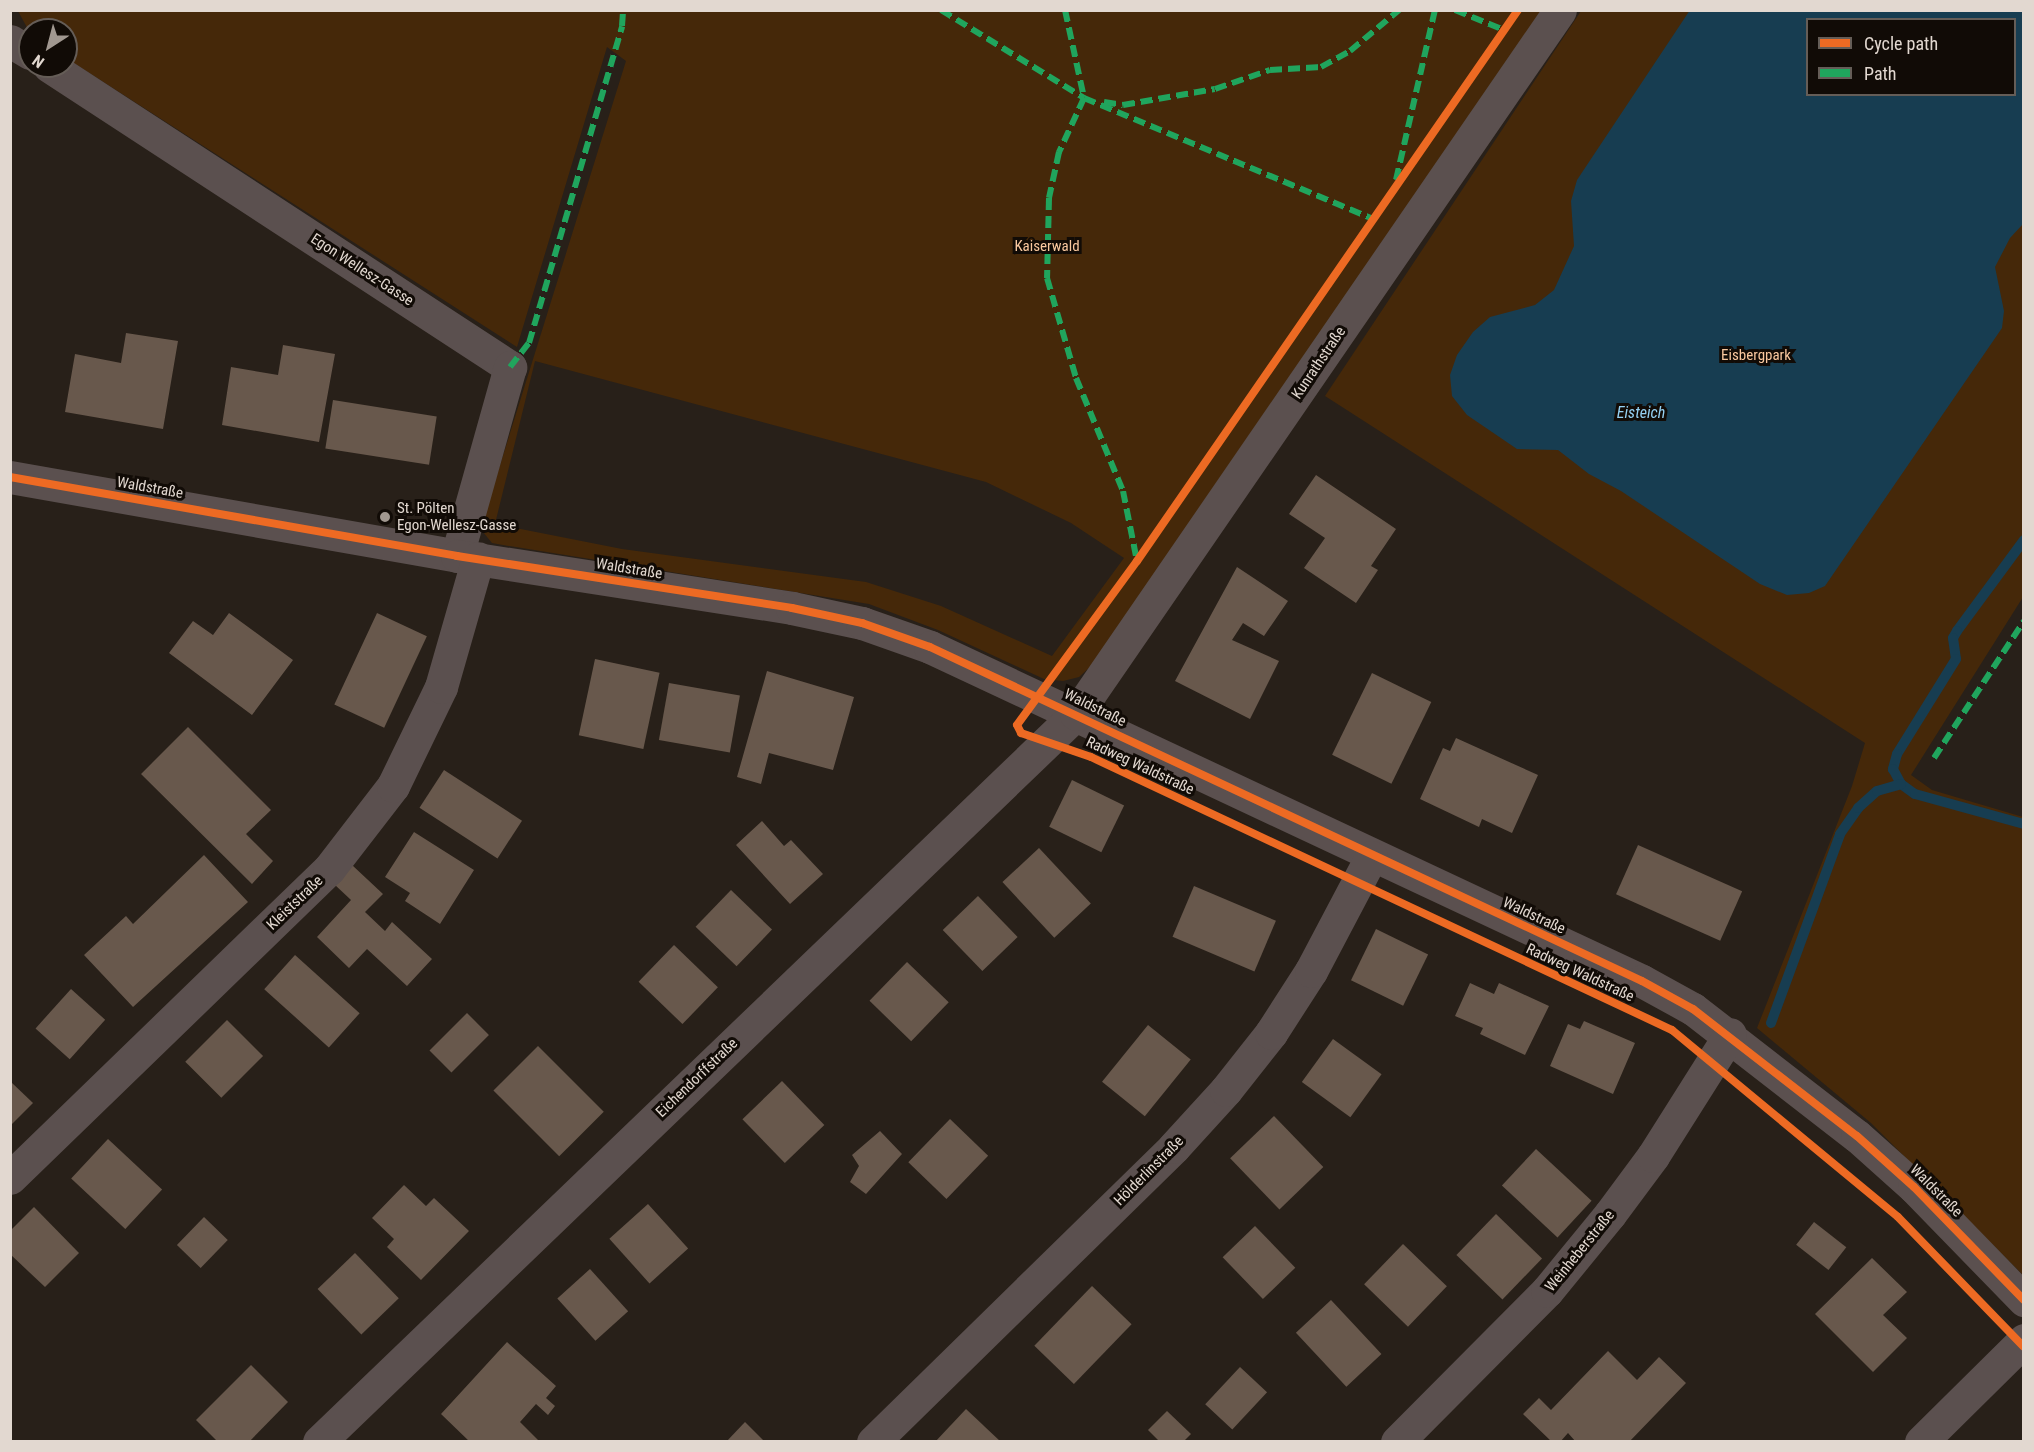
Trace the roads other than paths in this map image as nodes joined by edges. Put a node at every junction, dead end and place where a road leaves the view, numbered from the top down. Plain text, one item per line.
1 (1560, 10) edge
2 (68, 78) edge
3 (10, 477) edge
4 (468, 557) junction
5 (1076, 714) junction
6 (1371, 857) junction
7 (1730, 1034) junction
8 (10, 1178) edge
9 (2024, 1300) edge
10 (2024, 1340) edge
11 (319, 1442) edge
12 (873, 1442) edge
13 (1397, 1442) edge
14 (1921, 1442) edge

1 - 5 street, Kunrathstraße
2 - 4 street, Egon Wellesz-Gasse
3 - 4 street, Waldstraße
4 - 5 street, Waldstraße
4 - 8 street, Kleiststraße
5 - 6 street, Waldstraße
5 - 11 street, Eichendorffstraße
6 - 7 street, Waldstraße
6 - 12 street, Hölderlinstraße
7 - 9 street, Waldstraße
7 - 13 street, Weinheberstraße
10 - 14 street

